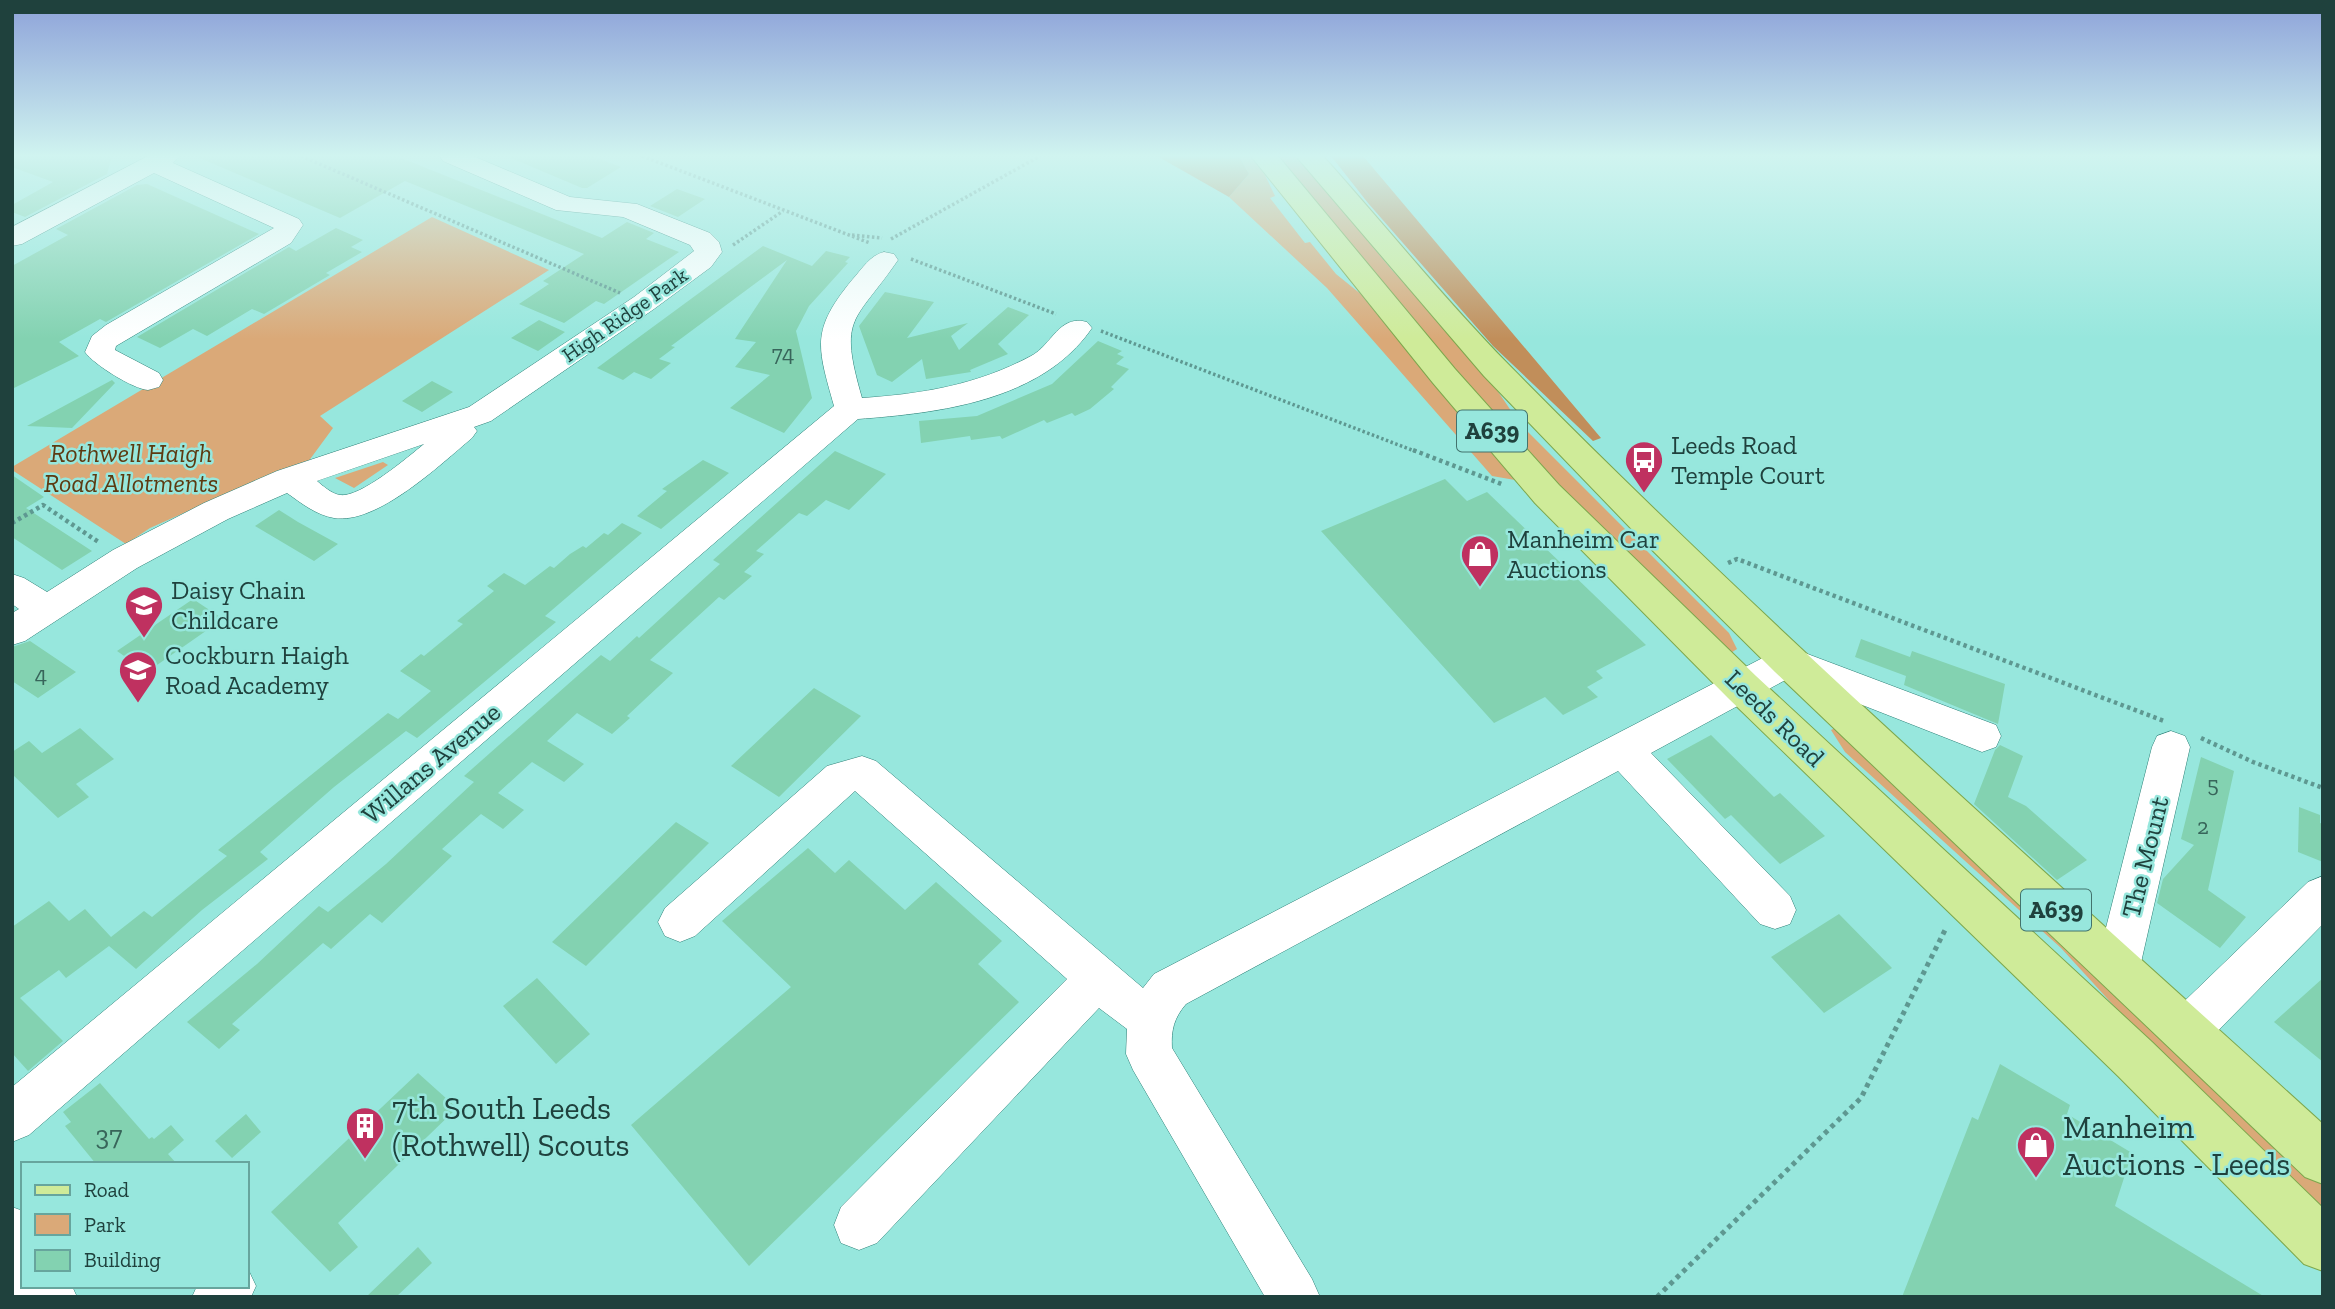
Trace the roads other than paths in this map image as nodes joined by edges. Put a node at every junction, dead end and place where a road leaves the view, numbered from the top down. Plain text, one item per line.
1 (51, 217) edge
2 (274, 217) edge
3 (644, 217) edge
4 (1314, 217) edge
5 (1362, 217) edge
6 (12, 238) edge
7 (884, 260) dead end
8 (1058, 337) dead end
9 (148, 380) dead end
10 (850, 409) junction
11 (480, 415) junction
12 (399, 441) junction
13 (426, 458) junction
14 (289, 479) junction
15 (12, 587) edge
16 (45, 608) junction
17 (12, 631) edge
18 (1789, 661) junction
19 (1742, 687) junction
20 (1982, 736) dead end
21 (2180, 736) road end
22 (1623, 750) junction
23 (2323, 895) edge
24 (1775, 910) dead end
25 (680, 922) dead end
26 (2118, 967) junction
27 (1098, 978) junction
28 (1151, 1018) junction
29 (2186, 1031) junction
30 (12, 1118) edge
31 (2323, 1158) edge
32 (859, 1225) dead end
33 (2323, 1245) edge
34 (1294, 1297) edge

1 - 6 street
2 - 9 street
3 - 11 street, High Ridge Park
4 - 19 main road, Leeds Road / A639
5 - 18 main road, Leeds Road / A639
7 - 10 street
8 - 10 street
10 - 30 street, Willans Avenue
11 - 12 street, High Ridge Park
11 - 13 street, High Ridge Park
12 - 13 street
12 - 14 street, High Ridge Park
13 - 14 street, High Ridge Park
14 - 16 street, High Ridge Park
15 - 16 street
16 - 17 street, High Ridge Park
18 - 19 street
18 - 20 street
18 - 26 main road, Leeds Road / A639
19 - 22 street
19 - 33 main road, Leeds Road / A639
21 - 26 street, The Mount
22 - 24 street
22 - 28 street
23 - 29 street
25 - 27 street
26 - 29 main road, Leeds Road / A639
27 - 28 street
27 - 32 street
28 - 34 street
29 - 31 main road, Leeds Road / A639

